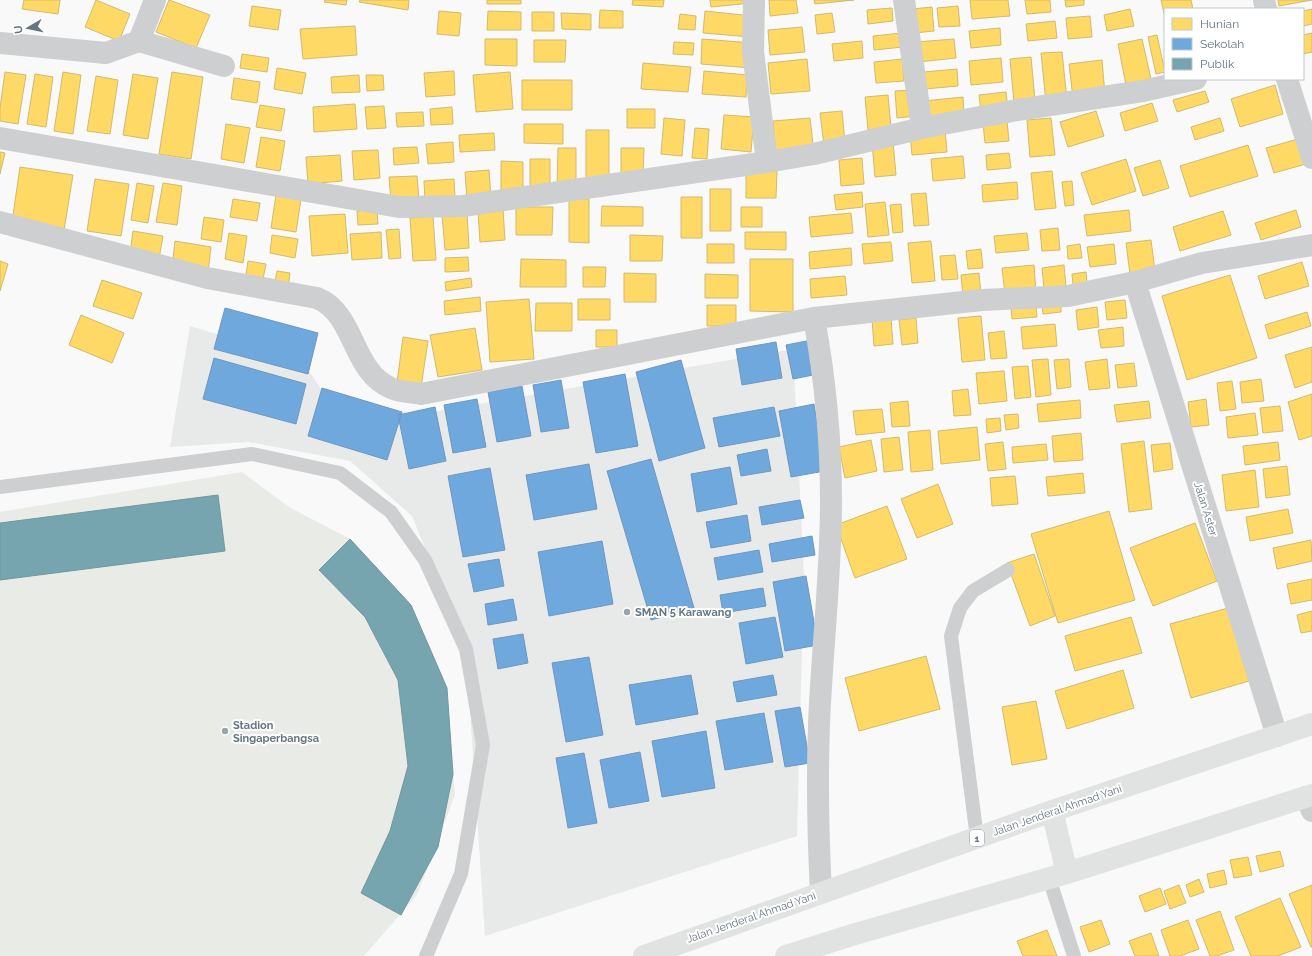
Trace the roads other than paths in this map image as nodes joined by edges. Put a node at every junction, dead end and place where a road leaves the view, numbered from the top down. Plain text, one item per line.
1 (155, 0) edge
2 (754, 0) edge
3 (904, 0) edge
4 (139, 41) junction
5 (0, 43) edge
6 (224, 66) dead end
7 (1192, 80) edge
8 (1287, 80) edge
9 (922, 128) junction
10 (0, 138) edge
11 (1312, 158) edge
12 (767, 162) junction
13 (0, 222) edge
14 (1312, 244) edge
15 (1135, 282) junction
16 (814, 318) junction
17 (0, 487) edge
18 (1008, 570) dead end
19 (1312, 724) edge
20 (1277, 736) junction
21 (1310, 801) edge
22 (1052, 811) junction
23 (977, 838) junction
24 (1058, 876) junction
25 (821, 893) junction
26 (426, 956) edge
27 (644, 956) edge
28 (786, 956) edge
29 (1074, 956) edge

1 - 4 street
2 - 12 street
3 - 9 street
4 - 5 street
4 - 6 street
7 - 9 street
8 - 11 street
9 - 12 street
10 - 12 street
13 - 16 street
14 - 15 street
15 - 16 street
15 - 20 street, Jalan Aster
16 - 25 street
17 - 26 lane
18 - 23 lane
19 - 20 main road, Jalan Jenderal Ahmad Yani / 1
20 - 22 main road, Jalan Jenderal Ahmad Yani / 1
21 - 24 main road
22 - 23 main road, Jalan Jenderal Ahmad Yani / 1
22 - 24 main road
23 - 25 main road, Jalan Jenderal Ahmad Yani / 1
24 - 28 main road
24 - 29 lane
25 - 27 main road, Jalan Jenderal Ahmad Yani / 1

